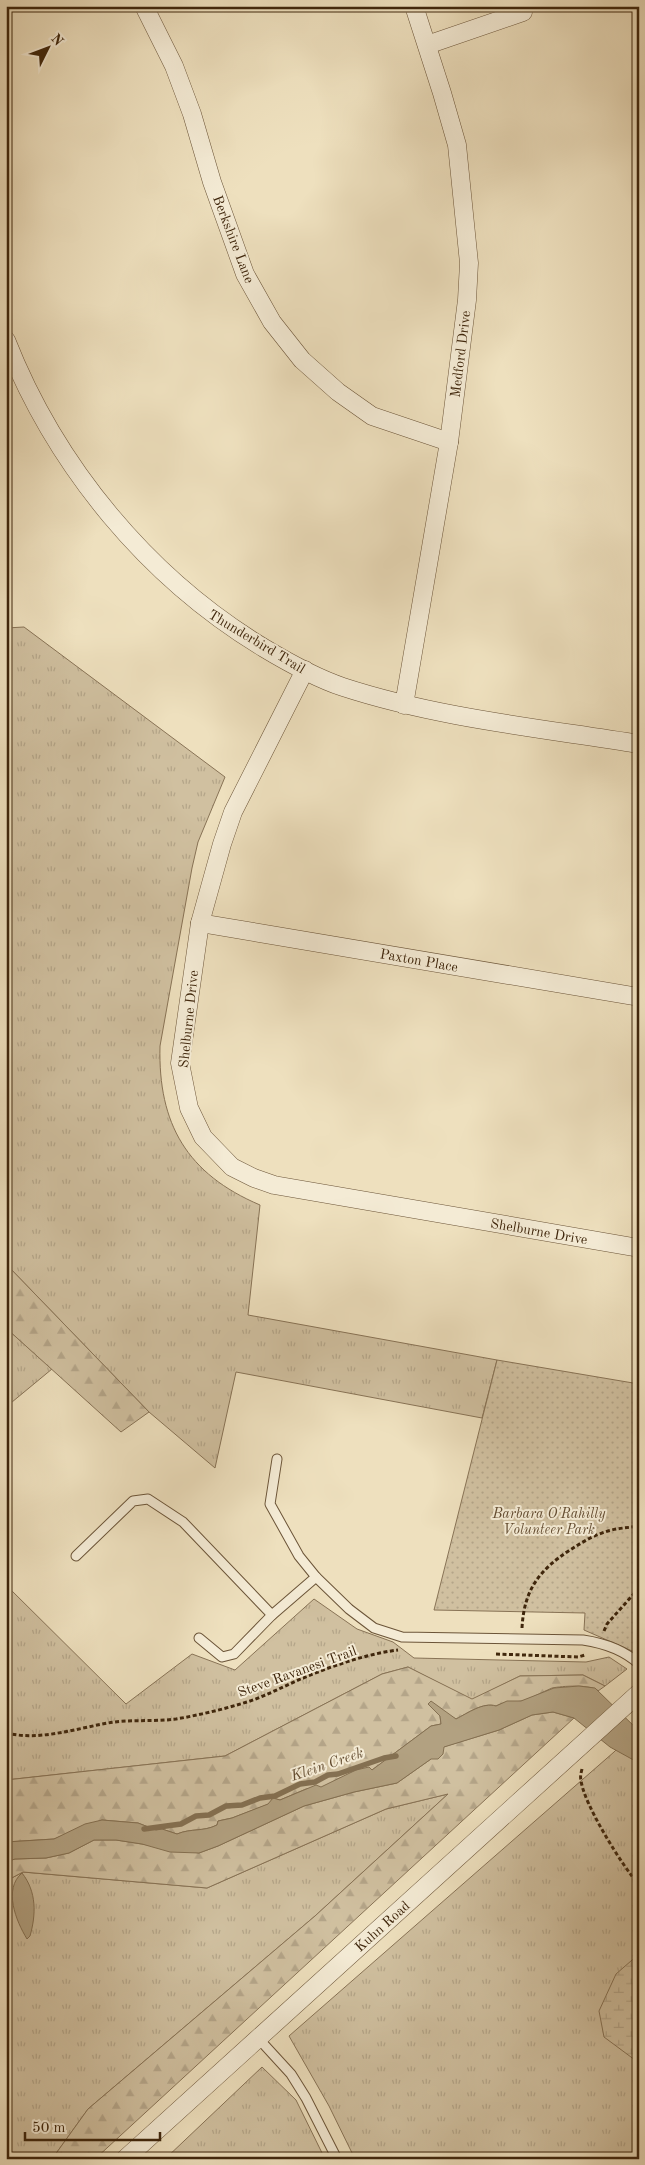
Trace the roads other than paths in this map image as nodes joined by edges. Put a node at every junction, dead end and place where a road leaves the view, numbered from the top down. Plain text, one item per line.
1 (144, 6) edge
2 (414, 6) edge
3 (523, 12) dead end
4 (427, 45) junction
5 (6, 340) edge
6 (448, 442) junction
7 (305, 670) junction
8 (404, 705) junction
9 (639, 744) edge
10 (200, 924) junction
11 (639, 997) edge
12 (639, 1248) edge
13 (277, 1459) dead end
14 (76, 1556) dead end
15 (316, 1577) junction
16 (272, 1615) junction
17 (199, 1638) dead end
18 (639, 1664) edge
19 (636, 1695) edge
20 (258, 2038) junction
21 (125, 2159) edge
22 (338, 2159) edge

1 - 6 street, Berkshire Lane
2 - 4 street, Medford Drive
3 - 4 street
4 - 6 street, Medford Drive
5 - 7 street, Thunderbird Trail
6 - 8 street, Medford Drive
7 - 8 street, Thunderbird Trail
7 - 10 street, Shelburne Drive
8 - 9 street, Thunderbird Trail
10 - 11 street, Paxton Place
10 - 12 street, Shelburne Drive
13 - 15 lane
14 - 16 lane
15 - 16 lane
15 - 18 lane
16 - 17 lane
19 - 20 street, Kuhn Road
20 - 21 street, Kuhn Road
20 - 22 lane

